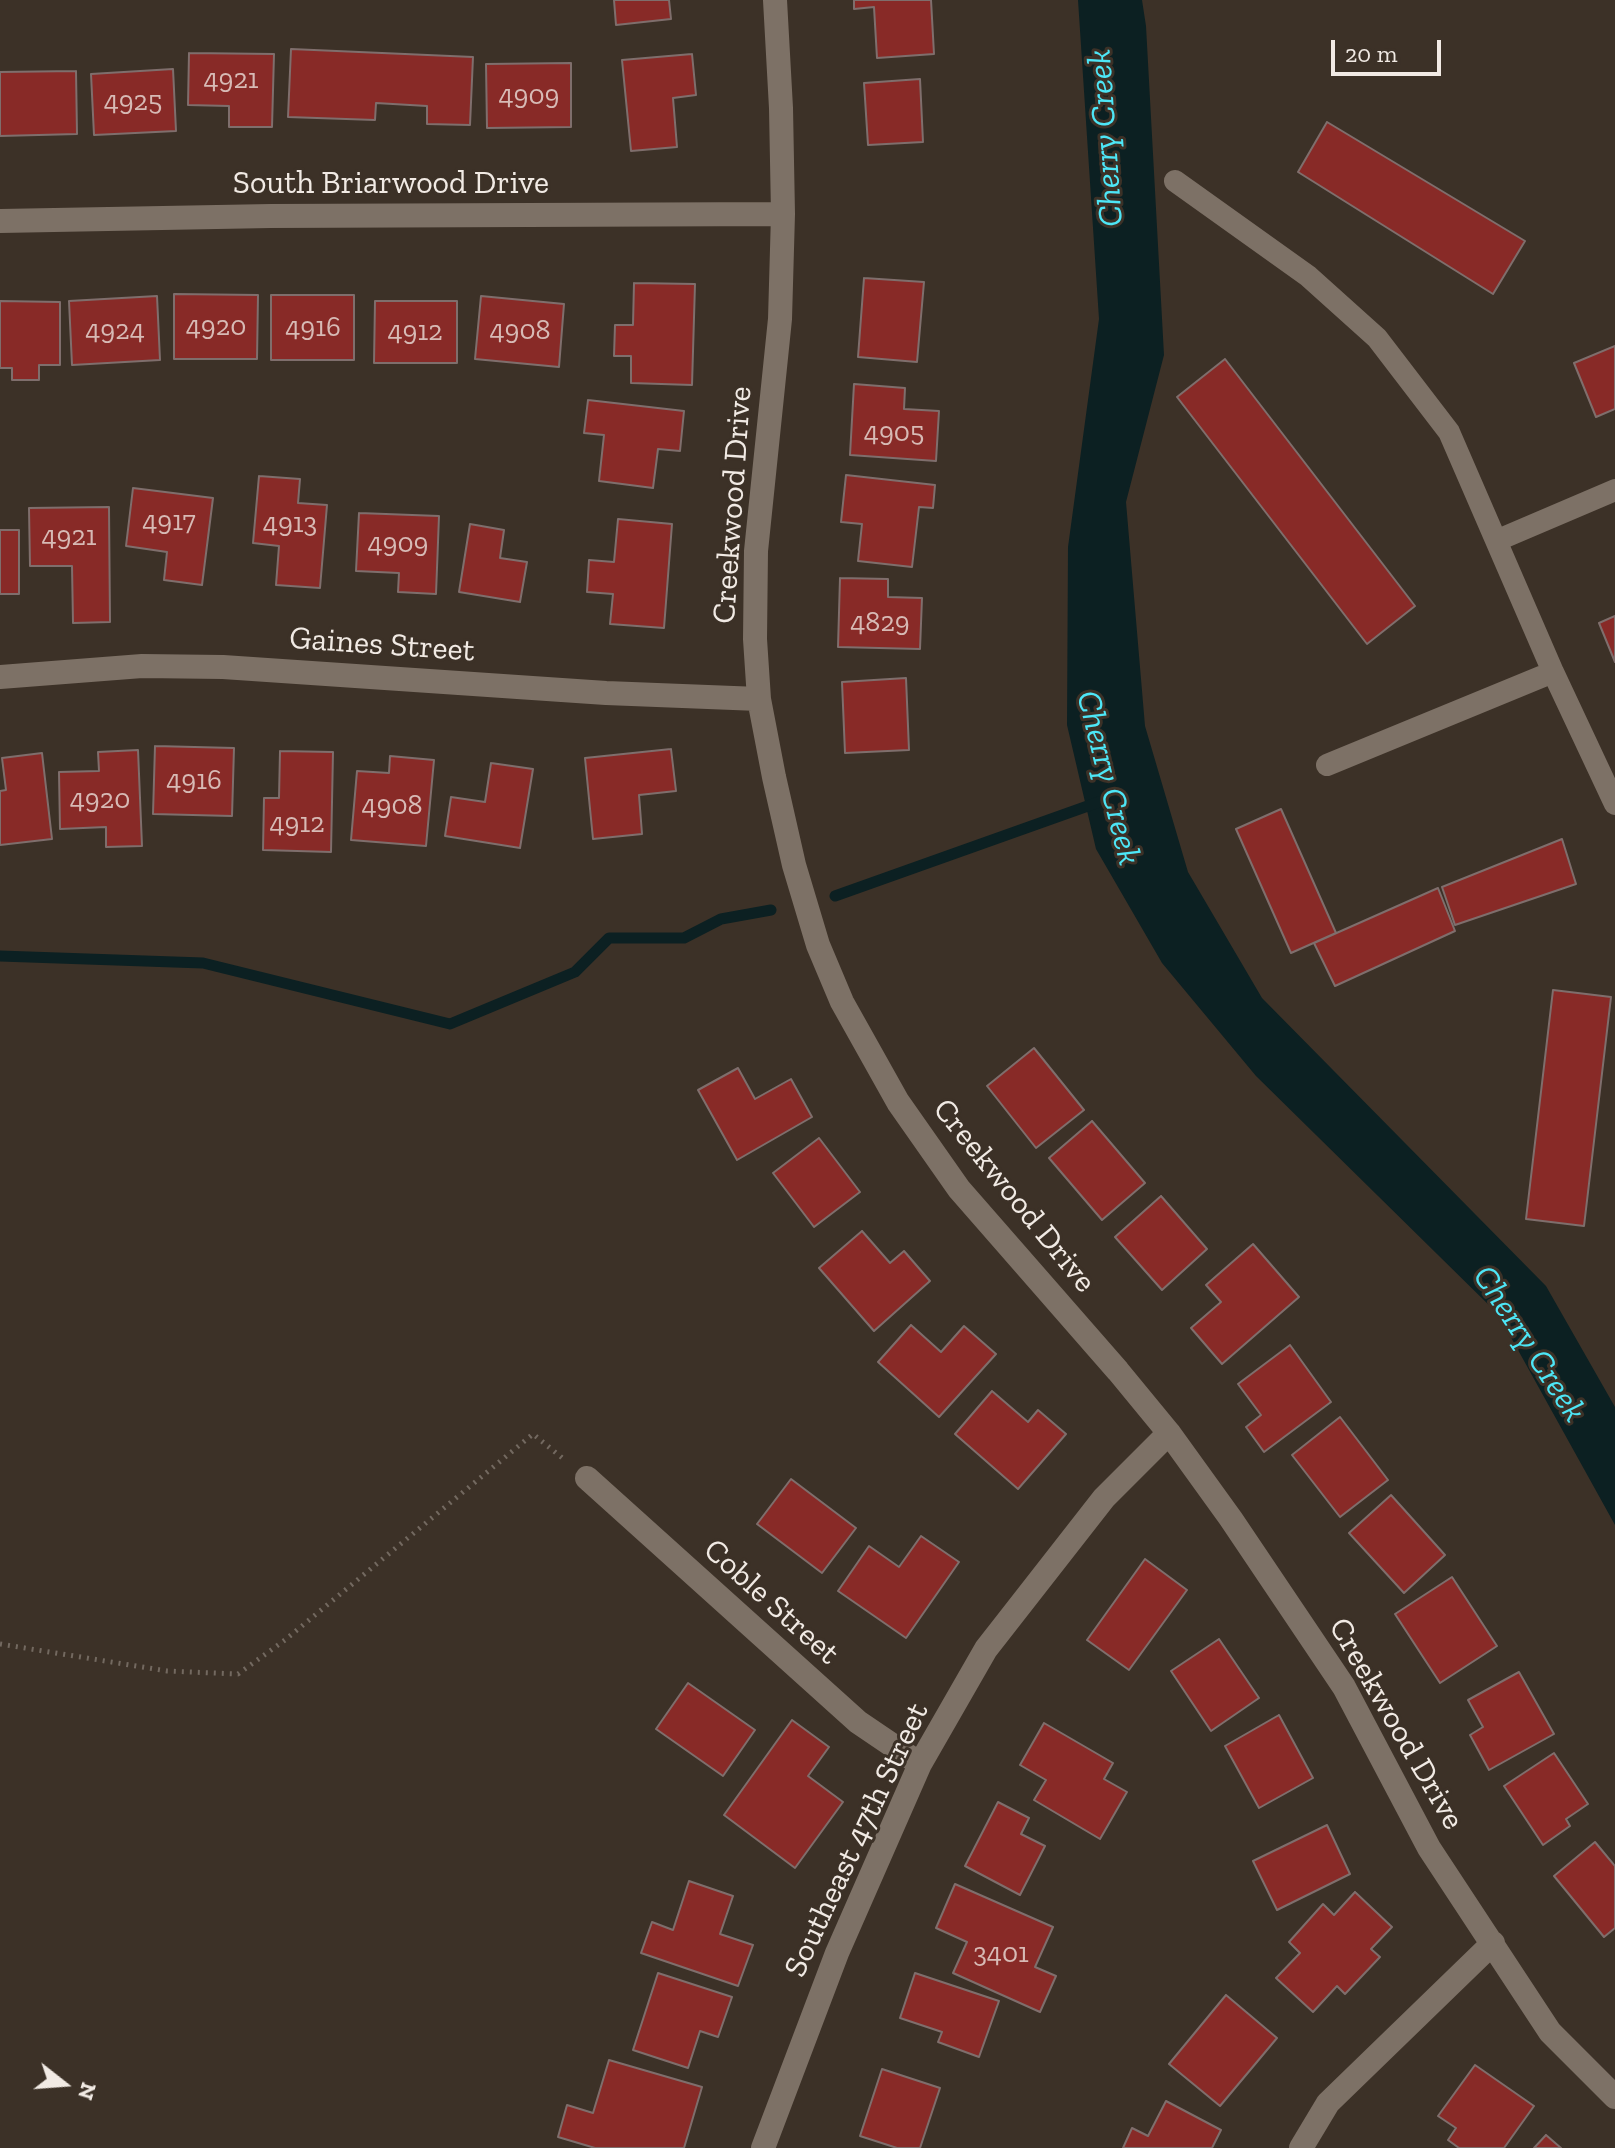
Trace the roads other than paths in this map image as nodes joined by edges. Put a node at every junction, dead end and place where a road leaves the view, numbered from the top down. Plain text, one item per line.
1 (775, 0) edge
2 (1175, 181) dead end
3 (783, 214) junction
4 (0, 221) edge
5 (1615, 490) edge
6 (1498, 540) junction
7 (1553, 672) junction
8 (0, 677) edge
9 (759, 699) junction
10 (1327, 765) dead end
11 (1615, 804) edge
12 (1169, 1433) junction
13 (587, 1478) road end
14 (920, 1764) junction
15 (1493, 1943) junction
16 (1615, 2097) edge
17 (763, 2148) edge
18 (1301, 2148) edge

1 - 3 street, Creekwood Drive
2 - 6 lane
3 - 4 street, South Briarwood Drive
3 - 9 street, Creekwood Drive
5 - 6 lane
6 - 7 lane
7 - 10 lane
7 - 11 lane
8 - 9 street, Gaines Street
9 - 12 street, Creekwood Drive
12 - 14 street, Southeast 47th Street
12 - 15 street, Creekwood Drive
13 - 14 street, Coble Street
14 - 17 street, Southeast 47th Street
15 - 16 street, Creekwood Drive
15 - 18 street

